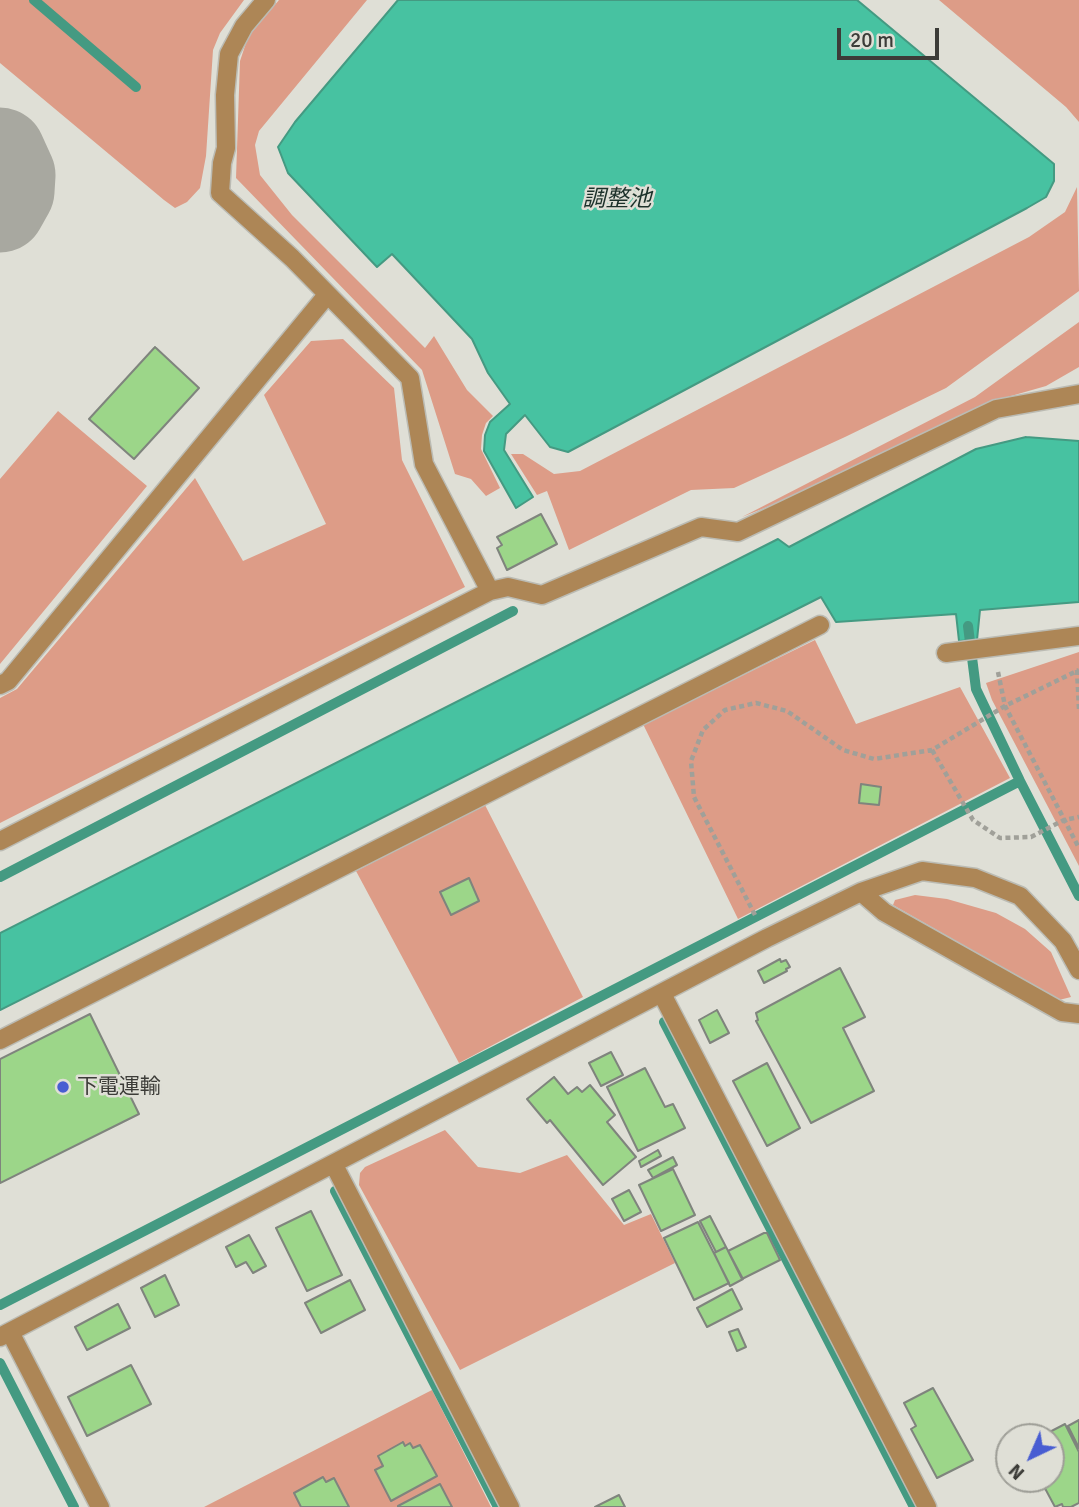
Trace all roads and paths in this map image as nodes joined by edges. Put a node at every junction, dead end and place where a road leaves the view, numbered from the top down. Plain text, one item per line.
1 (266, 0) edge
2 (327, 295) junction
3 (1079, 394) edge
4 (490, 591) junction
5 (820, 625) dead end
6 (1079, 636) edge
7 (986, 649) junction
8 (952, 652) dead end
9 (1078, 670) edge
10 (0, 685) edge
11 (1005, 706) junction
12 (1079, 709) edge
13 (932, 750) junction
14 (1079, 817) edge
15 (1064, 820) junction
16 (0, 841) edge
17 (1079, 848) edge
18 (861, 892) junction
19 (749, 903) dead end
20 (1079, 970) edge
21 (662, 994) junction
22 (1079, 1014) edge
23 (0, 1040) edge
24 (334, 1165) junction
25 (5, 1334) edge
26 (100, 1507) edge
27 (510, 1507) edge
28 (927, 1507) edge

1 - 2 street
2 - 4 street
2 - 10 street
3 - 4 street
4 - 16 street
5 - 23 street
6 - 7 street
7 - 8 street
7 - 11 path
9 - 11 path
9 - 12 path
11 - 13 path
11 - 15 path
13 - 15 path
13 - 19 path
14 - 15 path
15 - 17 path
18 - 20 street
18 - 21 street
18 - 22 street
21 - 24 street
21 - 28 street
24 - 25 street
24 - 27 street
25 - 26 street

